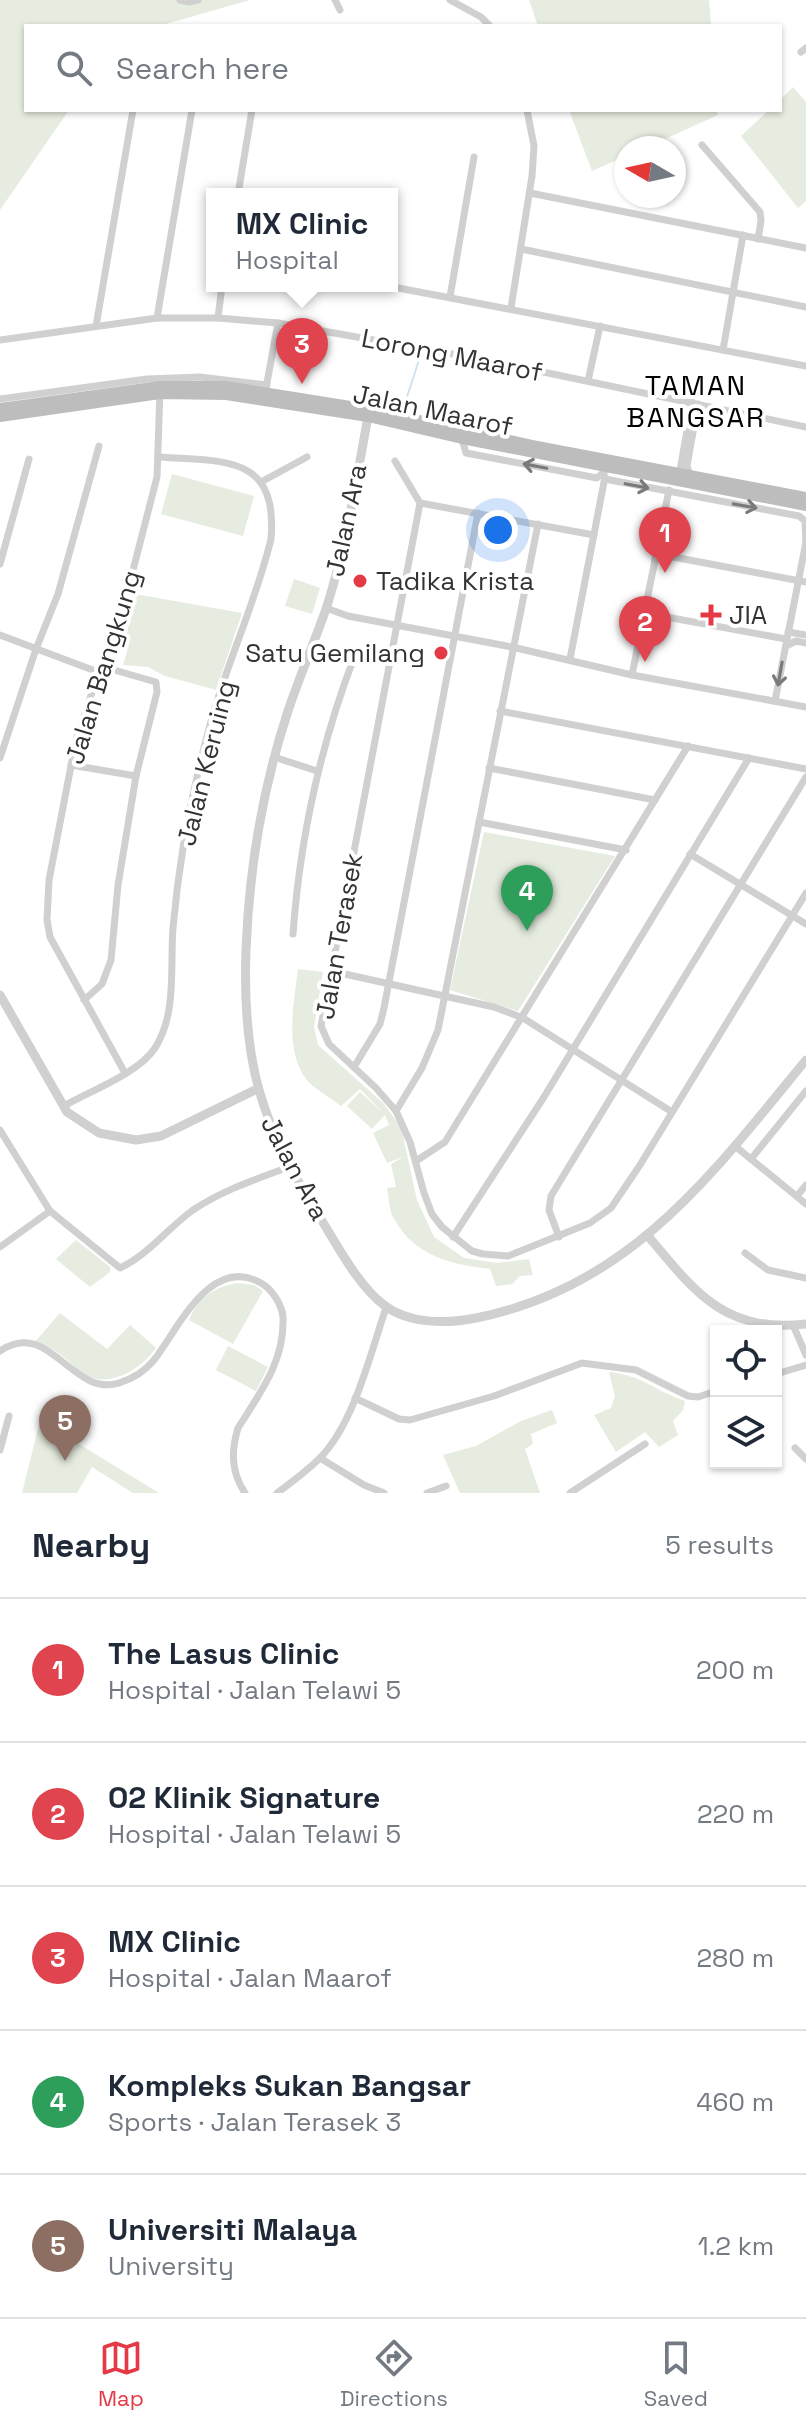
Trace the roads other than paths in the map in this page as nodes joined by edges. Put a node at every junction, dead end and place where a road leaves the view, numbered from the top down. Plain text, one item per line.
1 (180, 0) edge
2 (198, 0) edge
3 (335, 0) edge
4 (450, 0) edge
5 (340, 10) dead end
6 (488, 24) edge
7 (133, 112) edge
8 (192, 112) edge
9 (252, 112) edge
10 (527, 112) edge
11 (702, 145) dead end
12 (474, 157) dead end
13 (239, 188) edge
14 (530, 193) junction
15 (743, 235) junction
16 (758, 239) junction
17 (806, 248) edge
18 (521, 249) junction
19 (398, 288) edge
20 (221, 292) edge
21 (733, 292) junction
22 (450, 297) junction
23 (806, 307) edge
24 (511, 308) junction
25 (157, 318) junction
26 (218, 318) junction
27 (278, 323) junction
28 (96, 326) junction
29 (600, 326) junction
30 (0, 340) edge
31 (723, 350) junction
32 (806, 366) edge
33 (588, 381) junction
34 (160, 390) junction
35 (266, 392) junction
36 (0, 399) edge
37 (695, 403) junction
38 (0, 408) edge
39 (369, 413) junction
40 (0, 417) edge
41 (806, 427) edge
42 (462, 439) junction
43 (99, 446) dead end
44 (509, 449) junction
45 (160, 457) junction
46 (307, 457) dead end
47 (29, 459) dead end
48 (499, 459) junction
49 (395, 461) dead end
50 (604, 471) junction
51 (676, 479) junction
52 (261, 482) junction
53 (420, 503) junction
54 (802, 506) edge
55 (478, 513) junction
56 (538, 524) junction
57 (594, 535) junction
58 (806, 543) edge
59 (655, 559) junction
60 (0, 564) edge
61 (802, 581) edge
62 (324, 612) junction
63 (645, 613) junction
64 (397, 625) junction
65 (0, 635) edge
66 (787, 635) junction
67 (806, 635) edge
68 (454, 636) junction
69 (806, 643) edge
70 (512, 647) junction
71 (36, 649) junction
72 (784, 650) junction
73 (355, 655) dead end
74 (570, 659) junction
75 (99, 669) junction
76 (632, 675) junction
77 (775, 701) junction
78 (806, 707) edge
79 (500, 711) junction
80 (688, 746) junction
81 (274, 757) junction
82 (0, 758) edge
83 (749, 758) junction
84 (71, 765) junction
85 (489, 768) junction
86 (806, 769) edge
87 (317, 771) junction
88 (136, 776) junction
89 (806, 777) edge
90 (655, 800) junction
91 (479, 822) junction
92 (626, 850) junction
93 (690, 854) junction
94 (741, 885) junction
95 (806, 893) edge
96 (792, 917) junction
97 (806, 924) edge
98 (293, 934) dead end
99 (331, 971) junction
100 (388, 983) junction
101 (0, 995) edge
102 (446, 996) junction
103 (84, 1000) junction
104 (523, 1018) junction
105 (572, 1051) junction
106 (806, 1060) edge
107 (354, 1067) junction
108 (125, 1073) junction
109 (622, 1082) junction
110 (257, 1089) junction
111 (806, 1091) edge
112 (64, 1106) junction
113 (396, 1111) junction
114 (672, 1112) junction
115 (0, 1130) edge
116 (735, 1146) junction
117 (751, 1159) junction
118 (416, 1161) junction
119 (289, 1167) junction
120 (806, 1185) edge
121 (797, 1196) junction
122 (806, 1204) edge
123 (50, 1211) junction
124 (648, 1236) junction
125 (453, 1237) junction
126 (559, 1237) junction
127 (0, 1247) edge
128 (745, 1253) dead end
129 (806, 1278) edge
130 (386, 1308) junction
131 (806, 1324) edge
132 (793, 1325) junction
133 (0, 1351) edge
134 (806, 1355) edge
135 (806, 1365) edge
136 (782, 1372) edge
137 (710, 1393) edge
138 (355, 1398) junction
139 (9, 1416) dead end
140 (645, 1444) dead end
141 (795, 1448) dead end
142 (0, 1450) edge
143 (320, 1458) junction
144 (806, 1459) edge
145 (446, 1486) dead end
146 (245, 1493) edge
147 (277, 1493) edge
148 (384, 1493) edge
149 (427, 1493) edge
150 (570, 1493) edge

1 - 2 street
3 - 5 street
4 - 6 street
7 - 28 street
8 - 25 street
9 - 13 street
10 - 14 street
11 - 16 street
12 - 22 street
14 - 15 street
14 - 18 street
15 - 16 street
15 - 21 street
16 - 17 street
18 - 21 street
18 - 24 street
19 - 22 street
20 - 26 street
21 - 23 street
21 - 31 street
22 - 24 street
24 - 29 street
25 - 26 street, Lorong Maarof
25 - 28 street, Lorong Maarof
26 - 27 street, Lorong Maarof
27 - 33 street, Lorong Maarof
27 - 35 street
28 - 30 street, Lorong Maarof
29 - 31 street
29 - 33 street
31 - 32 street
33 - 37 street, Lorong Maarof
34 - 35 main road, Jalan Maarof
34 - 38 main road, Jalan Maarof
34 - 40 main road, Jalan Maarof
34 - 45 street, Jalan Bangkung
35 - 36 street, Jalan Maarof
35 - 39 main road, Jalan Maarof
37 - 41 street, Lorong Maarof
37 - 51 street
39 - 42 main road, Jalan Maarof
39 - 50 main road, Jalan Maarof
39 - 62 street, Jalan Ara
42 - 44 main road, Jalan Maarof
42 - 48 street
43 - 71 street
44 - 48 street
44 - 50 main road, Jalan Maarof
45 - 52 street
45 - 75 street, Jalan Bangkung
46 - 52 street
47 - 60 street
50 -> 48 street
49 - 53 street
50 - 51 main road, Jalan Maarof
50 - 57 street
51 - 54 main road, Jalan Maarof
51 - 59 street
52 - 108 street, Jalan Keruing
53 - 55 street
53 - 64 street, Jalan Terasek
54 - 58 street, Jalan Maarof
55 - 56 street
55 - 68 street
56 - 57 street
56 - 70 street
57 - 74 street
58 - 61 street
59 - 61 street
59 - 63 street
61 - 66 street
62 - 64 street
62 - 81 street, Jalan Ara
63 - 66 street
63 - 76 street
64 - 68 street
64 - 99 street, Jalan Terasek
65 - 71 street
66 - 67 street
66 - 72 street
68 - 70 street
68 - 100 street
69 - 72 street
70 - 74 street
70 - 79 street
71 - 75 street
71 - 82 street
72 -> 77 street
73 - 87 street
74 - 76 street
75 - 84 street, Jalan Bangkung
75 - 88 street
76 - 77 street
77 - 78 street
79 - 80 street
79 - 85 street
80 - 83 street
80 - 90 street
81 - 87 street
81 - 110 street, Jalan Ara
83 - 86 street
83 - 93 street
84 - 88 street
84 - 103 street, Jalan Bangkung
85 - 90 street
85 - 91 street
87 - 98 street
88 - 103 street
89 - 94 street
90 - 92 street
91 - 92 street
91 - 102 street
92 - 104 street
93 - 94 street
93 - 105 street
94 - 96 street
94 - 109 street
95 - 96 street, Jalan Terasek
96 - 97 street
96 - 114 street, Jalan Terasek
99 - 100 street
99 - 107 street, Jalan Terasek
100 - 102 street
100 - 107 street
101 - 112 street
102 - 104 street
102 - 113 street
103 - 108 street, Jalan Bangkung
104 - 105 street
104 - 118 street
105 - 109 street
105 - 125 street
106 - 116 street
107 - 113 street, Jalan Terasek
108 - 112 street, Jalan Keruing
109 - 114 street
109 - 126 street
110 - 112 street
110 - 119 street, Jalan Ara
111 - 117 street
113 - 118 street, Jalan Terasek
114 - 126 street, Jalan Terasek
115 - 123 street
116 - 117 street
116 - 124 street
117 - 121 street
118 - 125 street, Jalan Terasek
119 - 123 street
119 - 130 street, Jalan Ara
120 - 121 street
121 - 122 street
123 - 127 street
124 - 130 street
124 - 132 street
125 - 126 street, Jalan Terasek
128 - 129 street
130 - 138 street
131 - 132 street
132 - 134 street
133 - 146 street
135 - 136 street
137 - 138 street
138 - 143 street
139 - 142 street
140 - 150 street
141 - 144 street
143 - 147 street
143 - 148 street
145 - 149 street

